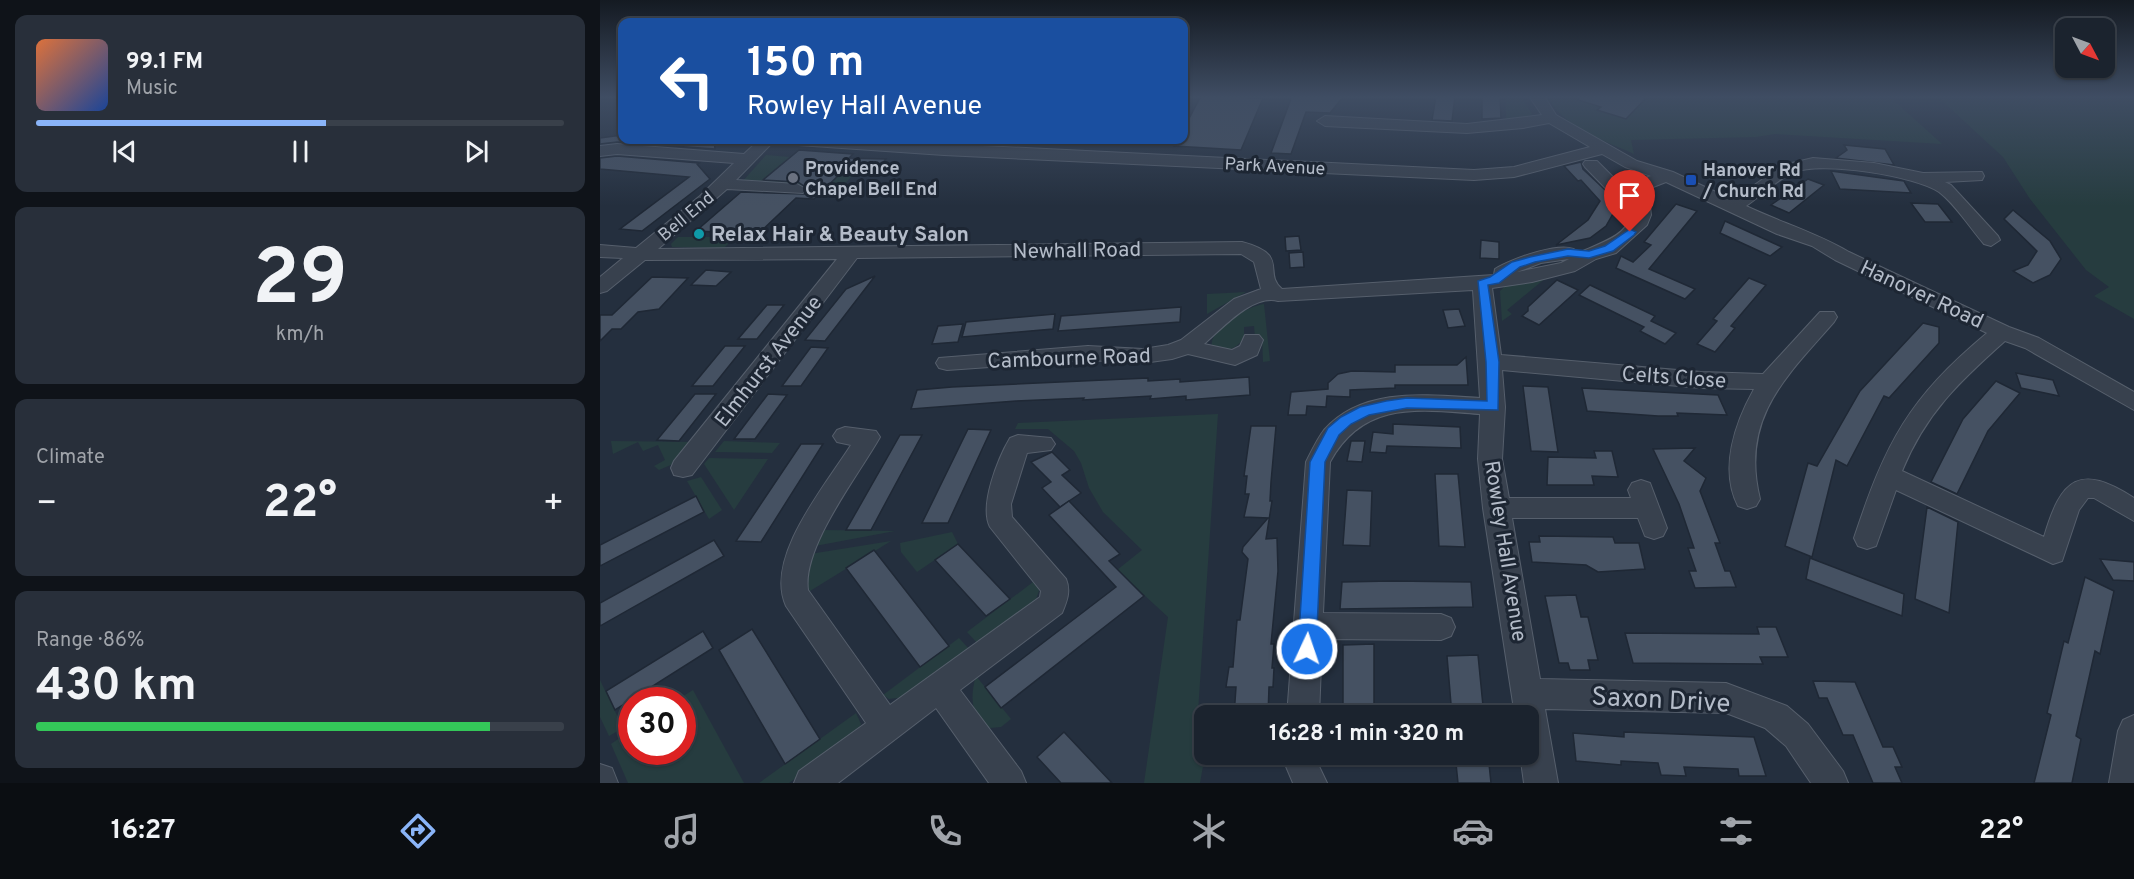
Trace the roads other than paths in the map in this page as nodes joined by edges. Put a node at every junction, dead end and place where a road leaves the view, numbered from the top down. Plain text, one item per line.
1 (1576, 133) edge
2 (763, 144) edge
3 (856, 144) edge
4 (1605, 148) junction
5 (600, 151) edge
6 (748, 159) junction
7 (1591, 164) dead end
8 (1614, 165) dead end
9 (1667, 176) junction
10 (1976, 176) dead end
11 (1923, 178) junction
12 (723, 184) junction
13 (796, 189) dead end
14 (1639, 194) junction
15 (1734, 207) junction
16 (1991, 240) dead end
17 (600, 250) edge
18 (852, 252) junction
19 (641, 254) junction
20 (1488, 282) junction
21 (600, 287) edge
22 (1273, 292) junction
23 (1827, 317) dead end
24 (2002, 332) junction
25 (1252, 340) dead end
26 (1189, 345) junction
27 (1492, 362) junction
28 (947, 363) dead end
29 (1769, 382) junction
30 (2134, 402) edge
31 (1494, 407) junction
32 (845, 436) dead end
33 (1043, 444) dead end
34 (683, 468) dead end
35 (1887, 475) junction
36 (1747, 499) dead end
37 (1496, 508) junction
38 (1647, 509) dead end
39 (2134, 511) edge
40 (1867, 538) dead end
41 (1308, 626) junction
42 (1441, 627) dead end
43 (940, 688) junction
44 (1528, 694) junction
45 (1304, 705) edge
46 (887, 727) junction
47 (2134, 731) edge
48 (1301, 765) edge
49 (811, 783) edge
50 (1009, 783) edge
51 (1310, 783) edge
52 (1540, 783) edge
53 (1832, 783) edge
54 (2126, 783) edge

1 - 4 street, Hanover Road
2 - 6 street, Bell End
3 - 4 street, Park Avenue
4 - 9 street, Hanover Road
5 - 6 street
6 - 12 street, Bell End
7 - 14 street
8 - 14 street
9 - 14 street
9 - 15 street, Hanover Road
10 - 11 street
11 - 15 street
11 - 16 street
12 - 13 street
12 - 19 street, Bell End
14 - 20 street
15 - 24 street, Hanover Road
17 - 19 street, Newhall Road
18 - 19 street, Newhall Road
18 - 22 street, Newhall Road
18 - 34 street, Elmhurst Avenue
19 - 21 street, Bell End
20 - 22 street
20 - 27 street, Rowley Hall Avenue
22 - 26 street, Cambourne Road
23 - 29 street
24 - 30 street, Hanover Road
24 - 35 street
25 - 26 street
26 - 28 street, Cambourne Road
27 - 29 street, Celts Close
27 - 31 street, Rowley Hall Avenue
29 - 36 street
31 - 37 street, Rowley Hall Avenue
31 - 41 street
32 - 46 street
33 - 43 street
35 - 39 street
35 - 40 street
37 - 38 street
37 - 44 street, Rowley Hall Avenue
41 - 42 street
41 - 45 street
43 - 46 street
43 - 50 street
44 - 52 street, Rowley Hall Avenue
44 - 53 street, Saxon Drive
46 - 49 street
47 - 54 street
48 - 51 street

